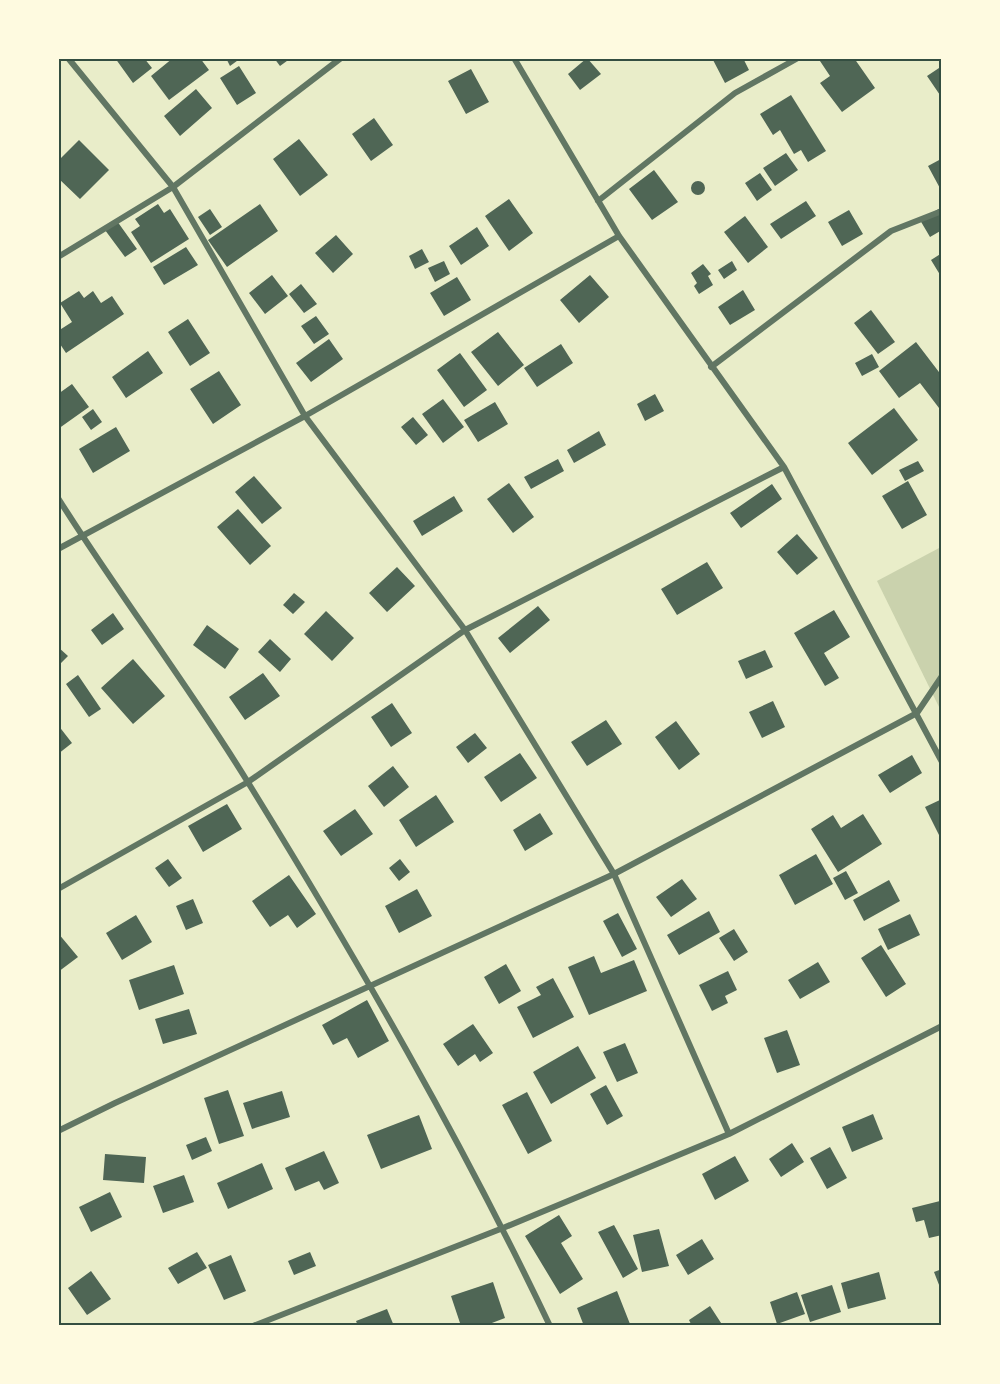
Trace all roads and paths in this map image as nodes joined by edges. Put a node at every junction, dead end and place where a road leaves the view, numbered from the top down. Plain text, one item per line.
1 (68, 58) edge
2 (341, 58) edge
3 (514, 58) edge
4 (798, 58) edge
5 (173, 187) junction
6 (598, 201) junction
7 (942, 211) edge
8 (619, 236) junction
9 (58, 257) edge
10 (711, 367) junction
11 (305, 416) junction
12 (784, 467) junction
13 (58, 498) edge
14 (82, 536) junction
15 (58, 549) edge
16 (465, 630) junction
17 (942, 676) edge
18 (917, 713) junction
19 (942, 762) edge
20 (248, 782) junction
21 (614, 874) junction
22 (58, 889) edge
23 (370, 987) junction
24 (942, 1026) edge
25 (58, 1131) edge
26 (729, 1134) junction
27 (503, 1228) junction
28 (253, 1326) edge
29 (550, 1326) edge

1 - 5 street
2 - 5 street
3 - 6 street
4 - 6 street
5 - 9 street
5 - 11 street
6 - 8 street
7 - 10 street
8 - 10 street
8 - 11 street
10 - 12 street
11 - 14 street
11 - 16 street
12 - 16 street
12 - 18 street
13 - 14 street
14 - 15 street
14 - 20 street
16 - 20 street
16 - 21 street
17 - 18 street
18 - 19 street
18 - 21 street
20 - 22 street
20 - 23 street
21 - 23 street
21 - 26 street
23 - 25 street
23 - 27 street
24 - 26 street
26 - 27 street
27 - 28 street
27 - 29 street

